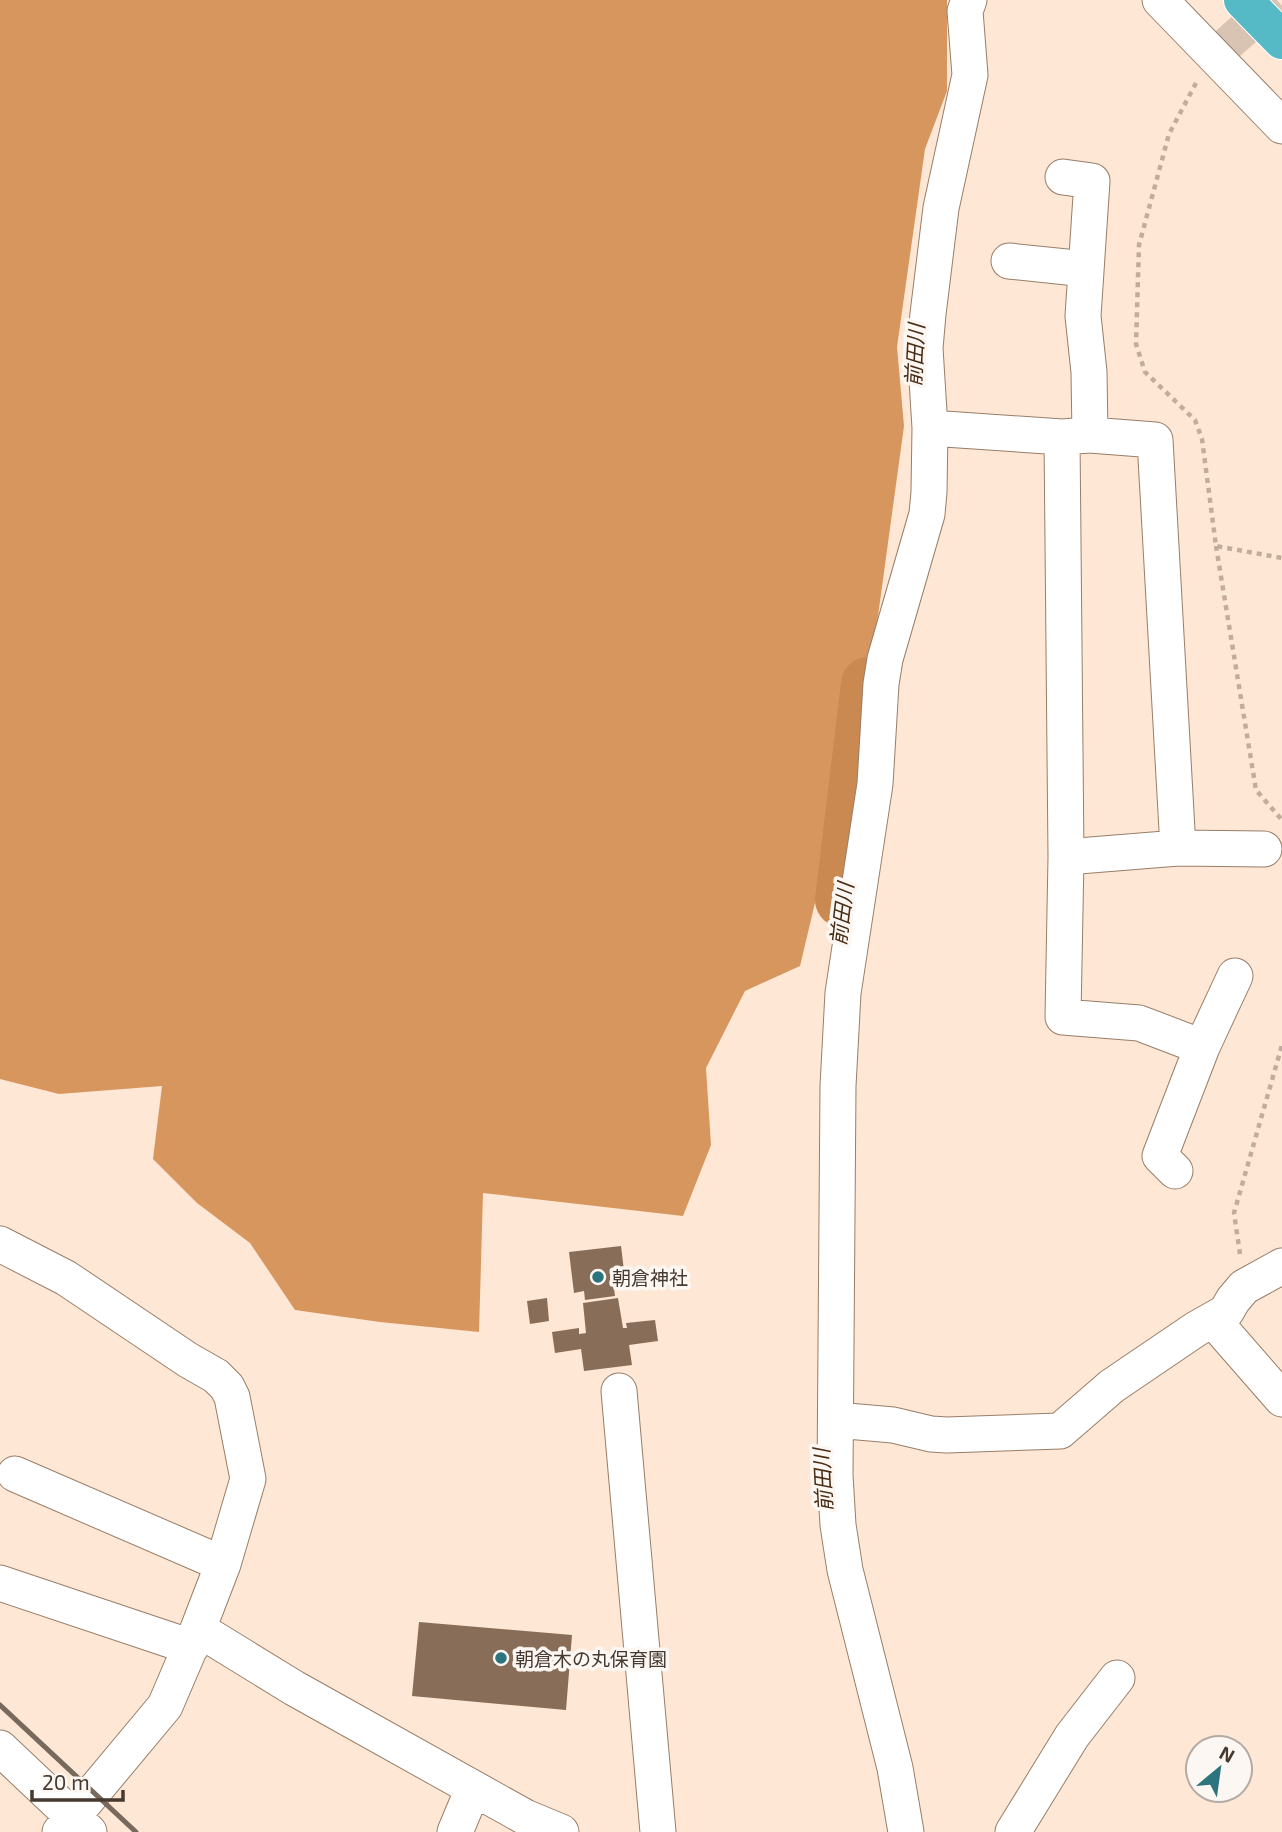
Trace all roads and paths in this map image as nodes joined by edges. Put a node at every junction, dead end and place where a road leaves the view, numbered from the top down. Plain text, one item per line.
1 (969, 0) edge
2 (1160, 0) edge
3 (1243, 0) edge
4 (1282, 40) edge
5 (1219, 51) junction
6 (1282, 126) edge
7 (1063, 177) dead end
8 (1009, 261) dead end
9 (1086, 269) junction
10 (930, 428) junction
11 (1076, 436) junction
12 (1216, 546) junction
13 (1282, 558) edge
14 (1282, 820) edge
15 (1178, 848) junction
16 (1264, 849) dead end
17 (1066, 857) junction
18 (1235, 976) dead end
19 (1282, 1045) edge
20 (1202, 1047) junction
21 (1175, 1171) dead end
22 (0, 1244) edge
23 (1282, 1266) edge
24 (1228, 1306) junction
25 (1282, 1377) edge
26 (619, 1391) dead end
27 (1282, 1399) edge
28 (836, 1420) junction
29 (15, 1474) dead end
30 (223, 1564) junction
31 (0, 1583) edge
32 (195, 1638) junction
33 (1117, 1678) dead end
34 (0, 1748) edge
35 (473, 1789) junction
36 (77, 1818) edge
37 (455, 1832) edge
38 (561, 1832) edge
39 (658, 1832) edge
40 (906, 1832) edge
41 (1013, 1832) edge

1 - 10 street
2 - 5 street
3 - 4 highway
5 - 6 street
5 - 12 path
7 - 9 street
8 - 9 street
9 - 11 street
10 - 11 street
10 - 28 street
11 - 15 street
11 - 17 street
12 - 13 path
12 - 14 path
15 - 16 street
15 - 17 street
17 - 20 street
18 - 20 street
19 - 24 path
20 - 21 street
22 - 30 street
23 - 24 street
24 - 25 street
24 - 27 street
24 - 28 street
26 - 39 street
28 - 40 street
29 - 30 street
30 - 32 street
31 - 32 street
32 - 35 street
32 - 36 street
33 - 41 street
34 - 36 street
35 - 37 street
35 - 38 street

